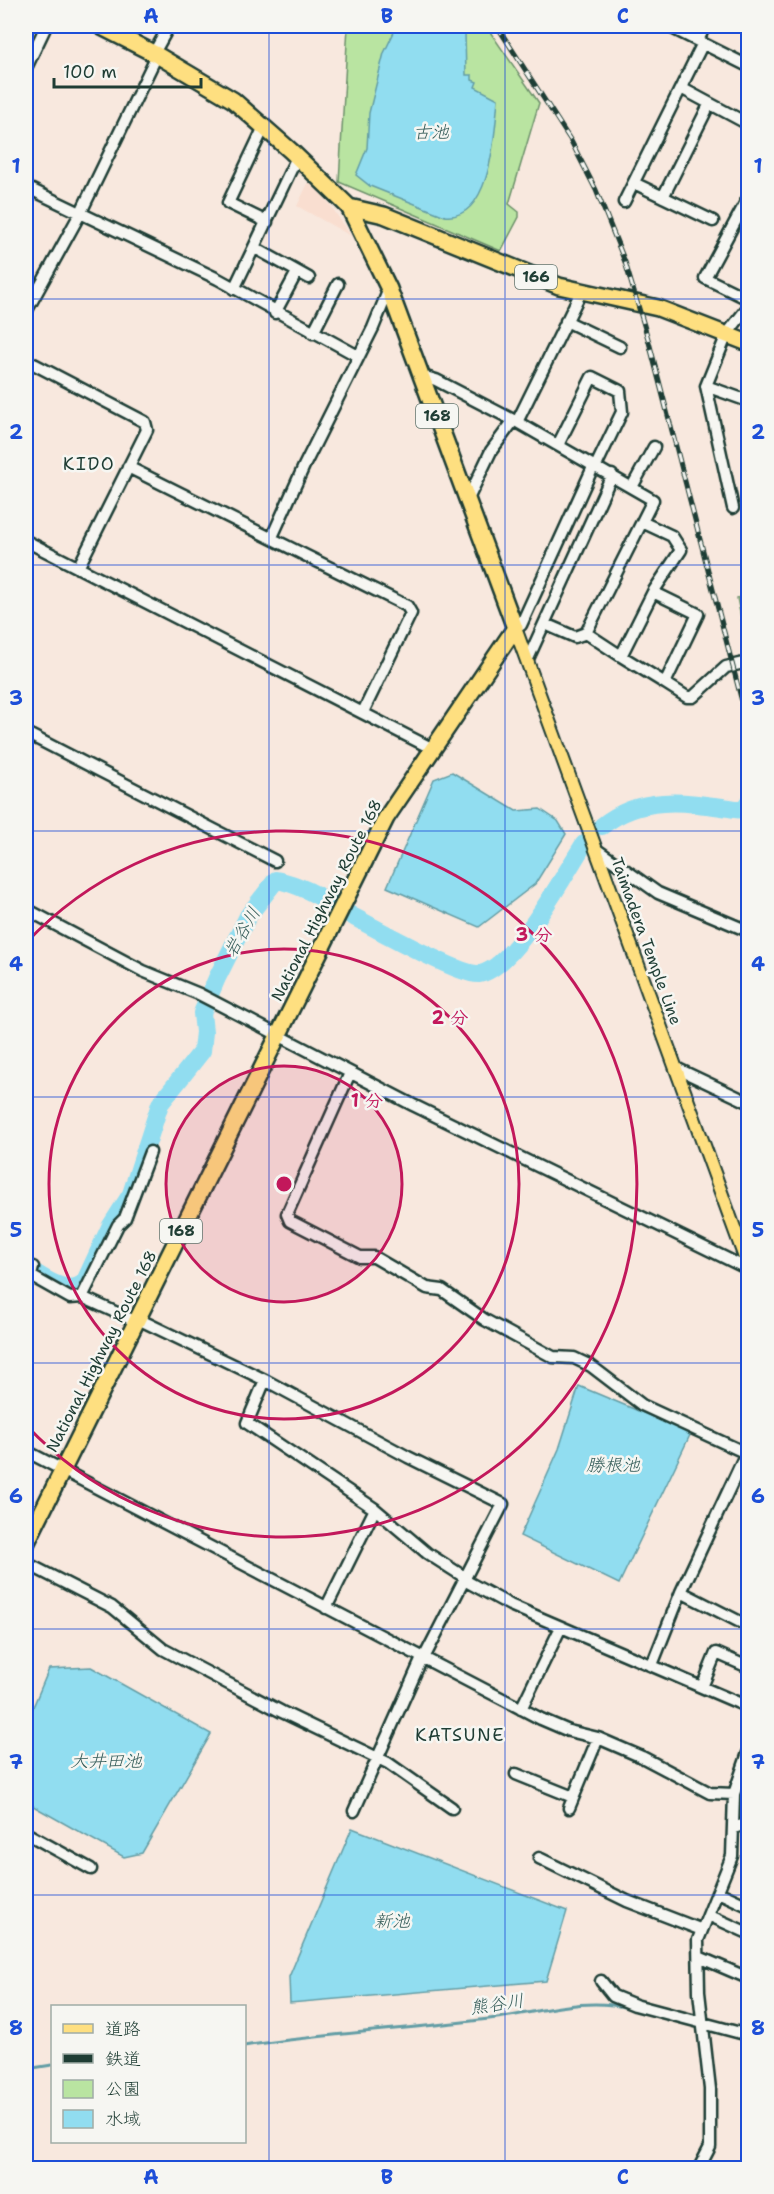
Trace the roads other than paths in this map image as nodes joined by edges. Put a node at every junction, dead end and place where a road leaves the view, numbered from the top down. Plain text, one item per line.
1 (46, 26) edge
2 (100, 26) edge
3 (169, 26) edge
4 (668, 26) edge
5 (705, 26) edge
6 (701, 42) junction
7 (156, 54) junction
8 (748, 66) edge
9 (26, 68) edge
10 (681, 88) junction
11 (709, 105) junction
12 (748, 124) edge
13 (264, 127) junction
14 (297, 157) junction
15 (634, 183) junction
16 (26, 187) edge
17 (663, 197) junction
18 (748, 198) edge
19 (624, 202) dead end
20 (349, 207) junction
21 (81, 212) junction
22 (713, 221) dead end
23 (267, 222) junction
24 (255, 248) junction
25 (297, 272) junction
26 (309, 278) dead end
27 (338, 284) dead end
28 (234, 289) junction
29 (389, 289) junction
30 (581, 292) junction
31 (748, 299) edge
32 (748, 307) edge
33 (26, 312) edge
34 (275, 313) junction
35 (566, 321) junction
36 (313, 333) junction
37 (727, 333) junction
38 (748, 343) edge
39 (620, 347) dead end
40 (358, 356) junction
41 (26, 360) edge
42 (422, 376) junction
43 (706, 386) junction
44 (748, 401) edge
45 (515, 421) junction
46 (558, 445) junction
47 (654, 447) dead end
48 (595, 465) junction
49 (128, 467) junction
50 (612, 475) junction
51 (632, 487) junction
52 (468, 499) junction
53 (733, 508) dead end
54 (642, 522) junction
55 (272, 537) junction
56 (26, 541) edge
57 (78, 568) junction
58 (653, 592) junction
59 (545, 624) junction
60 (515, 628) junction
61 (586, 633) junction
62 (621, 656) junction
63 (528, 659) junction
64 (748, 662) edge
65 (665, 683) junction
66 (363, 712) junction
67 (26, 733) edge
68 (431, 748) junction
69 (596, 849) junction
70 (275, 861) dead end
71 (26, 909) edge
72 (748, 931) edge
73 (278, 1035) junction
74 (676, 1068) junction
75 (350, 1073) junction
76 (748, 1102) edge
77 (150, 1152) dead end
78 (33, 1267) dead end
79 (748, 1267) edge
80 (82, 1297) junction
81 (137, 1320) junction
82 (266, 1380) junction
83 (26, 1451) edge
84 (748, 1453) edge
85 (62, 1470) junction
86 (375, 1509) junction
87 (26, 1544) edge
88 (26, 1563) edge
89 (466, 1579) junction
90 (681, 1592) junction
91 (326, 1608) junction
92 (748, 1626) edge
93 (561, 1627) junction
94 (424, 1656) junction
95 (652, 1665) junction
96 (748, 1667) edge
97 (702, 1687) junction
98 (748, 1707) edge
99 (521, 1709) junction
100 (598, 1738) junction
101 (748, 1753) edge
102 (377, 1758) junction
103 (516, 1774) dead end
104 (734, 1794) junction
105 (573, 1797) junction
106 (452, 1808) dead end
107 (569, 1808) dead end
108 (354, 1811) dead end
109 (748, 1823) edge
110 (734, 1828) junction
111 (26, 1833) edge
112 (539, 1858) dead end
113 (91, 1869) dead end
114 (718, 1892) junction
115 (748, 1906) edge
116 (708, 1915) junction
117 (702, 1930) junction
118 (748, 1933) edge
119 (699, 1957) junction
120 (748, 1978) edge
121 (601, 1981) dead end
122 (701, 2024) junction
123 (748, 2035) edge
124 (699, 2169) edge

1 - 9 street
2 - 7 highway
3 - 7 street
4 - 6 street
5 - 6 street
6 - 8 street
6 - 10 street
7 - 13 highway
7 - 21 street
10 - 11 street
10 - 15 street
11 - 12 street
11 - 17 street
13 - 14 highway
13 - 23 street
14 - 20 highway
14 - 23 street
15 - 17 street
15 - 19 street
16 - 21 street
17 - 22 street
18 - 31 street
20 - 29 highway, 168
20 - 30 highway, 166
21 - 28 street
21 - 33 street
23 - 24 street
24 - 25 street
24 - 28 street
25 - 26 street
25 - 34 street
27 - 36 street
28 - 34 street
29 - 40 street
29 - 42 highway, 168
30 - 35 street
30 - 37 highway, 166
32 - 37 street
34 - 36 street
35 - 39 street
35 - 45 street
36 - 40 street
37 - 38 highway, 166
37 - 43 street
40 - 55 street
41 - 49 street
42 - 45 street
42 - 52 highway, 168
43 - 44 street
43 - 53 street
45 - 46 street
45 - 52 street
46 - 48 street
46 - 48 street
47 - 51 street
48 - 50 street
48 - 60 street
49 - 55 street
49 - 57 street
50 - 51 street
50 - 59 street
51 - 54 street
52 - 60 highway, 168
54 - 58 street
54 - 61 street
55 - 66 street
56 - 57 street
57 - 66 street
58 - 62 street
58 - 65 street
59 - 61 street
59 - 63 street
60 - 63 main road, Taimadera Temple Line
60 - 68 highway, National Highway Route 168 / 168
61 - 62 street
62 - 65 street
63 - 69 main road, Taimadera Temple Line
64 - 65 street
66 - 68 street
67 - 70 street
68 - 73 highway, National Highway Route 168 / 168
69 - 72 street
69 - 74 main road, Taimadera Temple Line
71 - 73 street
73 - 75 street
73 - 81 highway, National Highway Route 168 / 168
74 - 76 street
74 - 79 main road, Taimadera Temple Line
75 - 79 street
75 - 84 street
77 - 80 street
78 - 80 street
80 - 81 street
81 - 82 street
81 - 85 highway, National Highway Route 168 / 168
82 - 86 street
82 - 89 street
83 - 85 street
84 - 90 street
85 - 87 highway, National Highway Route 168 / 168
85 - 91 street
86 - 89 street
86 - 91 street
88 - 102 street
89 - 93 street
89 - 94 street
90 - 92 street
90 - 95 street
91 - 94 street
93 - 95 street
93 - 99 street
94 - 99 street
94 - 102 street
95 - 97 street
96 - 97 street
97 - 98 street
99 - 100 street
100 - 104 street
100 - 105 street
101 - 104 street
102 - 106 street
102 - 108 street
103 - 105 street
104 - 110 street
105 - 107 street
109 - 110 street
110 - 114 street
111 - 113 street
112 - 117 street
114 - 115 street
114 - 116 street
116 - 117 street
116 - 118 street
117 - 119 street
119 - 120 street
119 - 122 street
121 - 122 street
122 - 123 street
122 - 124 street

